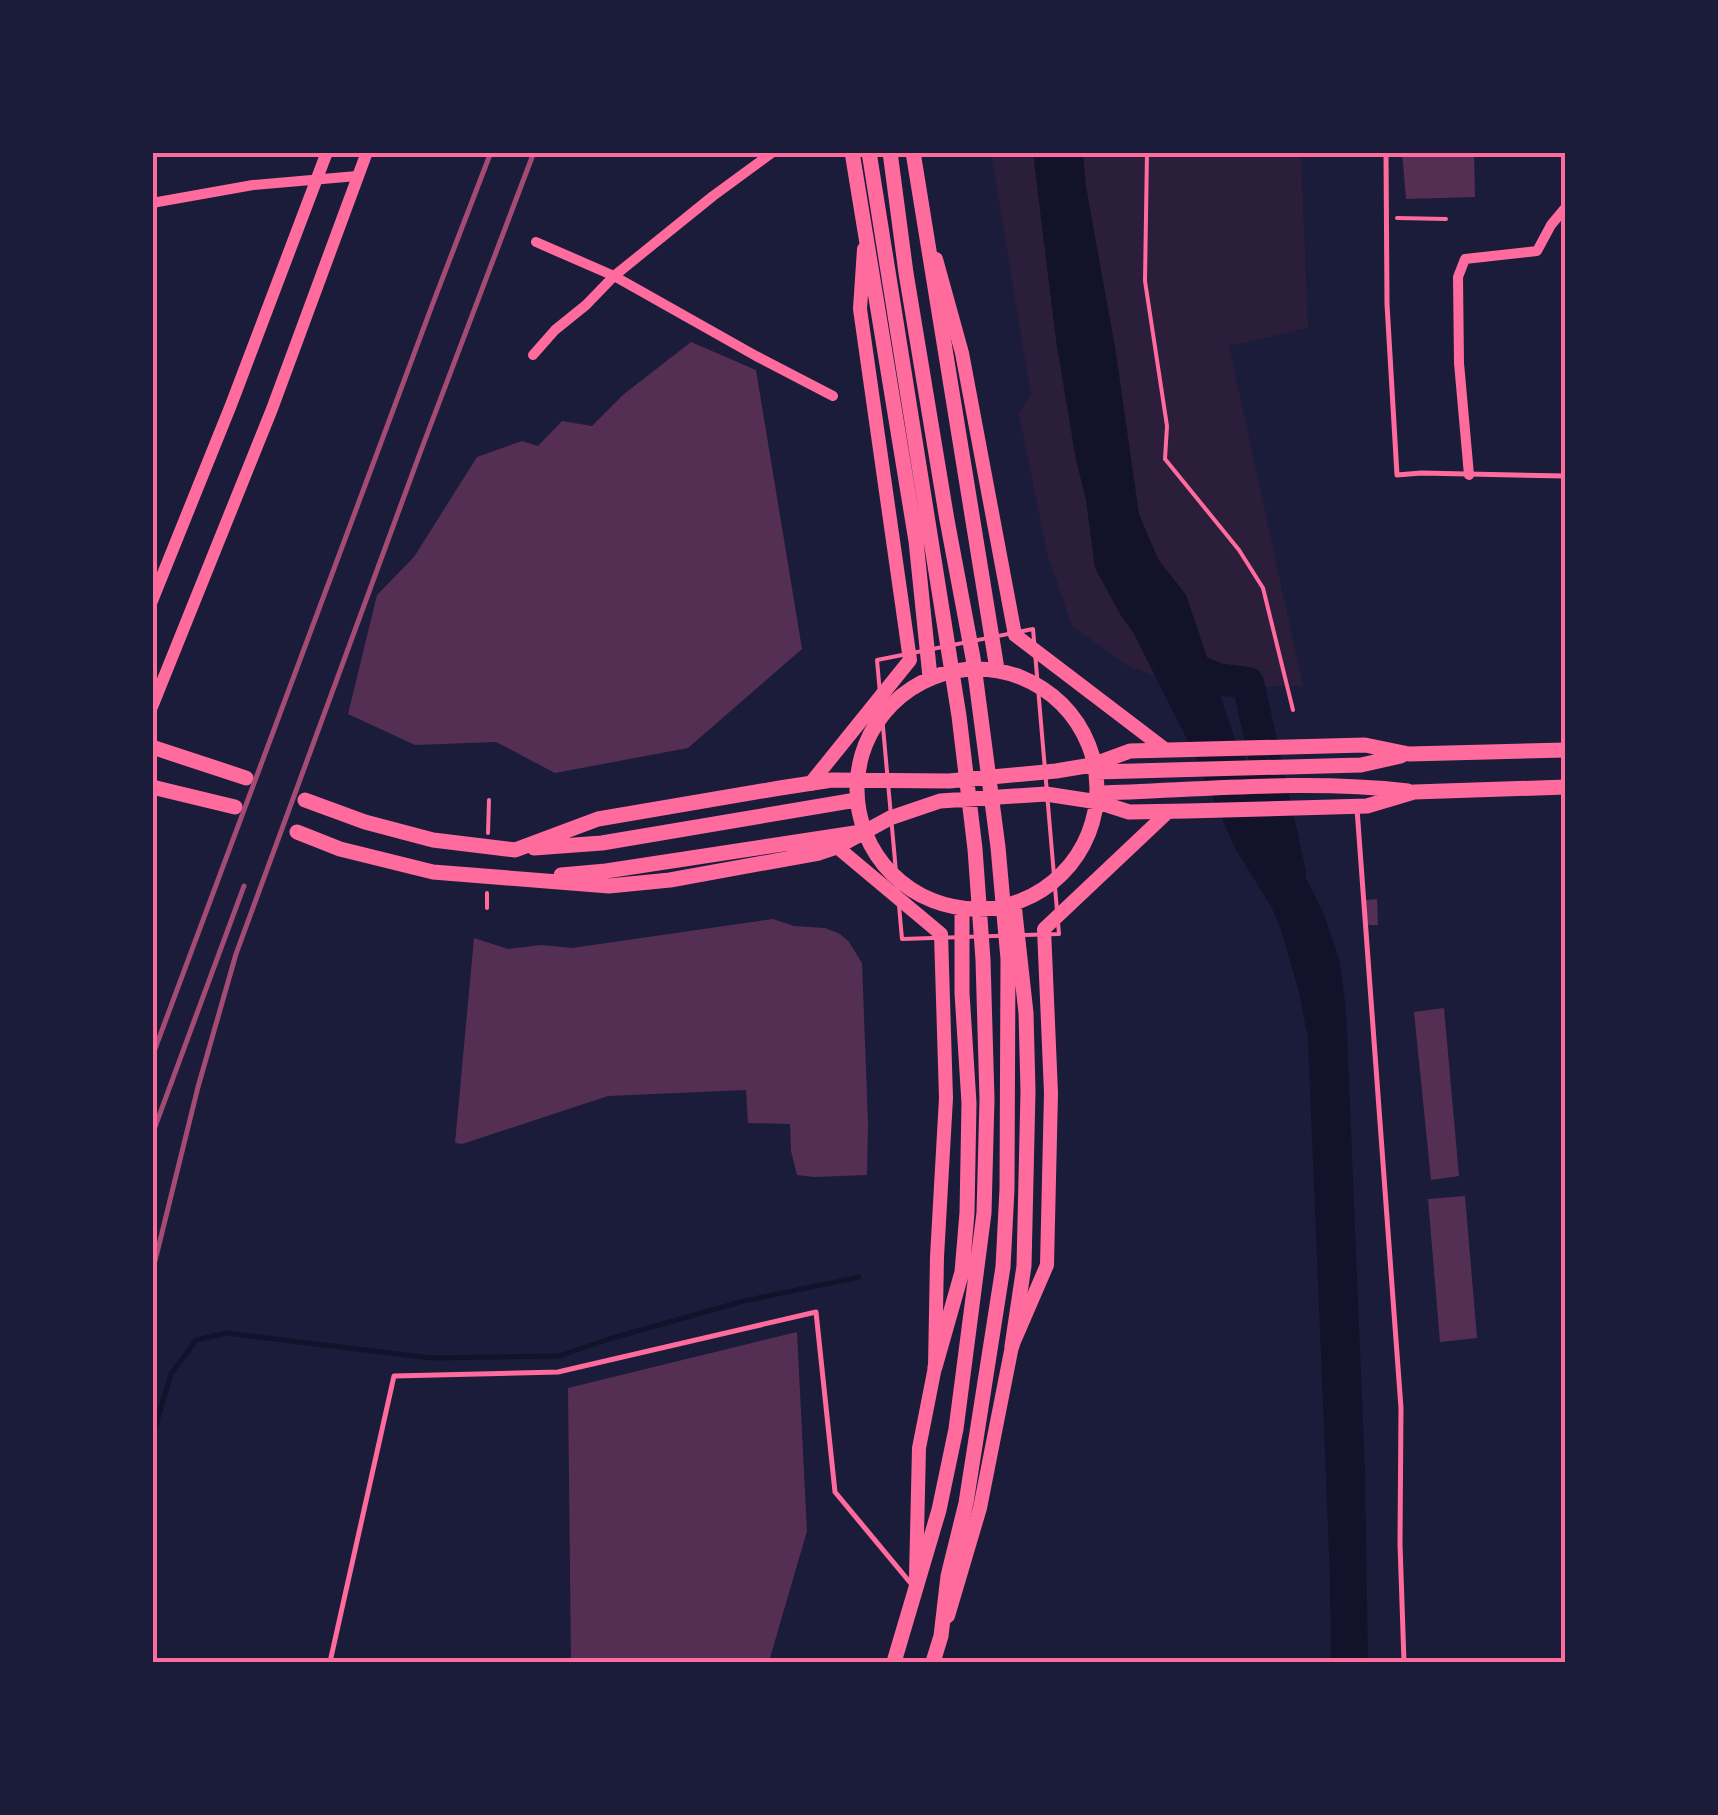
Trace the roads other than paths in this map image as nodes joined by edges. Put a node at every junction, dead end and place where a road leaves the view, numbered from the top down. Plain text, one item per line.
1 (326, 152) edge
2 (367, 152) edge
3 (773, 152) edge
4 (852, 152) edge
5 (869, 152) edge
6 (890, 152) edge
7 (913, 152) edge
8 (1386, 152) edge
9 (357, 176) junction
10 (316, 179) junction
11 (152, 203) edge
12 (1566, 207) edge
13 (925, 219) junction
14 (865, 238) junction
15 (536, 242) dead end
16 (614, 276) junction
17 (533, 355) dead end
18 (834, 396) dead end
19 (1468, 475) junction
20 (1566, 476) edge
21 (152, 601) edge
22 (997, 669) junction
23 (930, 677) junction
24 (152, 707) edge
25 (152, 747) edge
26 (1166, 750) junction
27 (1566, 750) edge
28 (1409, 754) junction
29 (1096, 772) junction
30 (246, 778) dead end
31 (810, 784) junction
32 (152, 787) edge
33 (1566, 787) edge
34 (1414, 792) junction
35 (1097, 793) junction
36 (305, 800) dead end
37 (856, 800) junction
38 (235, 806) dead end
39 (1357, 806) junction
40 (1169, 811) junction
41 (864, 831) junction
42 (297, 832) dead end
43 (836, 848) junction
44 (515, 850) junction
45 (519, 878) junction
46 (1014, 904) junction
47 (962, 909) junction
48 (1012, 1346) junction
49 (935, 1368) junction
50 (915, 1588) junction
51 (942, 1636) junction
52 (330, 1662) edge
53 (894, 1662) edge
54 (933, 1662) edge
55 (1404, 1662) edge

1 - 10 street
2 - 9 street
3 - 16 street
4 - 14 main road
5 - 50 main road
6 - 51 main road
7 - 13 main road
8 - 19 lane
9 - 10 street
9 - 24 street
10 - 11 street
10 - 21 street
12 - 19 street
13 - 22 main road
13 - 26 main road
14 - 23 main road
14 - 31 main road
15 - 16 street
16 - 17 street
16 - 18 street
19 - 20 lane
22 - 23 main road
22 - 29 main road
23 - 37 main road
25 - 30 main road
26 - 28 main road
26 - 31 main road
27 - 28 main road
28 - 29 main road
29 - 35 main road
31 - 44 main road
32 - 38 main road
33 - 34 main road
34 - 35 main road
34 - 39 main road
35 - 46 main road
36 - 44 main road
37 - 41 main road
37 - 44 main road
39 - 40 main road
39 - 55 lane
40 - 43 main road
40 - 48 main road
41 - 45 main road
41 - 47 main road
42 - 45 main road
43 - 45 main road
43 - 49 main road
46 - 47 main road
46 - 48 main road
47 - 49 main road
48 - 51 main road
49 - 50 main road
50 - 52 lane
50 - 53 main road
51 - 54 main road

